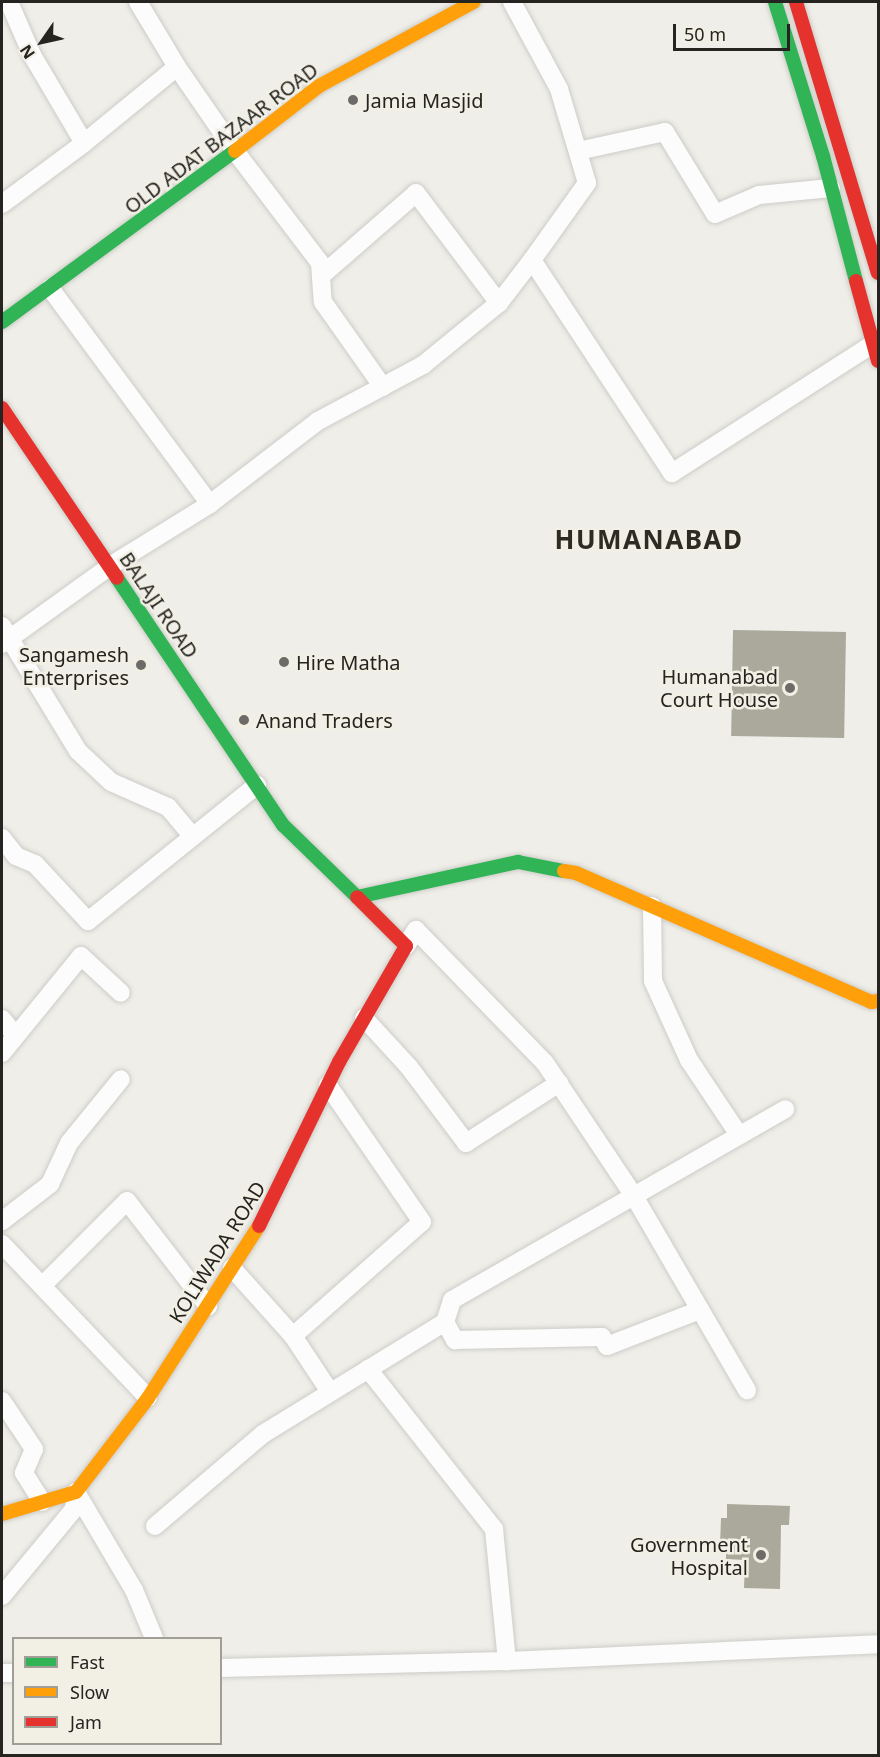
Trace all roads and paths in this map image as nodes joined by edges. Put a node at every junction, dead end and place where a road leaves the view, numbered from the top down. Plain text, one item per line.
1 (9, 2) edge
2 (138, 2) edge
3 (472, 2) edge
4 (512, 2) edge
5 (775, 2) edge
6 (796, 2) edge
7 (177, 67) junction
8 (84, 143) junction
9 (235, 151) junction
10 (578, 151) junction
11 (831, 188) junction
12 (2, 204) edge
13 (532, 260) junction
14 (879, 273) edge
15 (321, 276) junction
16 (50, 288) junction
17 (499, 303) junction
18 (2, 322) edge
19 (876, 353) edge
20 (383, 387) junction
21 (2, 408) edge
22 (210, 504) junction
23 (110, 566) junction
24 (4, 636) edge
25 (257, 785) junction
26 (192, 836) junction
27 (2, 838) edge
28 (357, 897) junction
29 (652, 906) junction
30 (406, 946) junction
31 (121, 993) dead end
32 (879, 1001) edge
33 (364, 1018) junction
34 (2, 1019) edge
35 (16, 1036) junction
36 (2, 1053) edge
37 (121, 1079) dead end
38 (558, 1083) junction
39 (328, 1085) junction
40 (785, 1109) dead end
41 (739, 1136) junction
42 (633, 1196) junction
43 (2, 1221) edge
44 (2, 1244) edge
45 (232, 1268) junction
46 (42, 1287) junction
47 (208, 1306) junction
48 (700, 1310) junction
49 (445, 1322) junction
50 (293, 1336) junction
51 (368, 1369) junction
52 (747, 1390) dead end
53 (330, 1392) junction
54 (148, 1398) junction
55 (2, 1401) edge
56 (76, 1492) junction
57 (42, 1502) junction
58 (2, 1514) edge
59 (155, 1526) dead end
60 (2, 1596) edge
61 (154, 1637) edge
62 (879, 1644) edge
63 (507, 1661) junction
64 (222, 1668) edge

1 - 8 street
2 - 7 street
3 - 9 street, OLD ADAT BAZAAR ROAD
4 - 10 street
5 - 11 street
6 - 14 street
7 - 8 street
7 - 9 street
8 - 12 street
9 - 15 street
9 - 16 street, OLD ADAT BAZAAR ROAD
10 - 11 street
10 - 13 street
11 - 19 street
13 - 17 street
13 - 19 street
15 - 17 street
15 - 20 street
16 - 18 street, OLD ADAT BAZAAR ROAD
16 - 22 street
17 - 20 street
20 - 22 street
21 - 23 street, BALAJI ROAD
22 - 23 street
23 - 24 street
23 - 25 street, BALAJI ROAD
24 - 26 street
25 - 26 street
25 - 28 street, BALAJI ROAD
26 - 27 street
28 - 29 street
28 - 30 street
29 - 32 street
29 - 41 street
30 - 33 street, KOLIWADA ROAD
30 - 38 street
31 - 35 street
33 - 38 street
33 - 39 street, KOLIWADA ROAD
34 - 35 street
35 - 36 street
37 - 43 street
38 - 42 street
39 - 45 street, KOLIWADA ROAD
39 - 50 street
40 - 41 street
41 - 42 street
42 - 48 street
42 - 49 street
44 - 46 street
45 - 47 street, KOLIWADA ROAD
45 - 50 street
46 - 47 street
46 - 54 street
47 - 54 street, KOLIWADA ROAD
48 - 49 street
48 - 52 street
49 - 51 street
50 - 53 street
51 - 53 street
51 - 63 street
53 - 59 street
54 - 56 street, KOLIWADA ROAD
55 - 57 street
56 - 57 street
56 - 60 street
56 - 61 street
57 - 58 street
62 - 63 street
63 - 64 street

